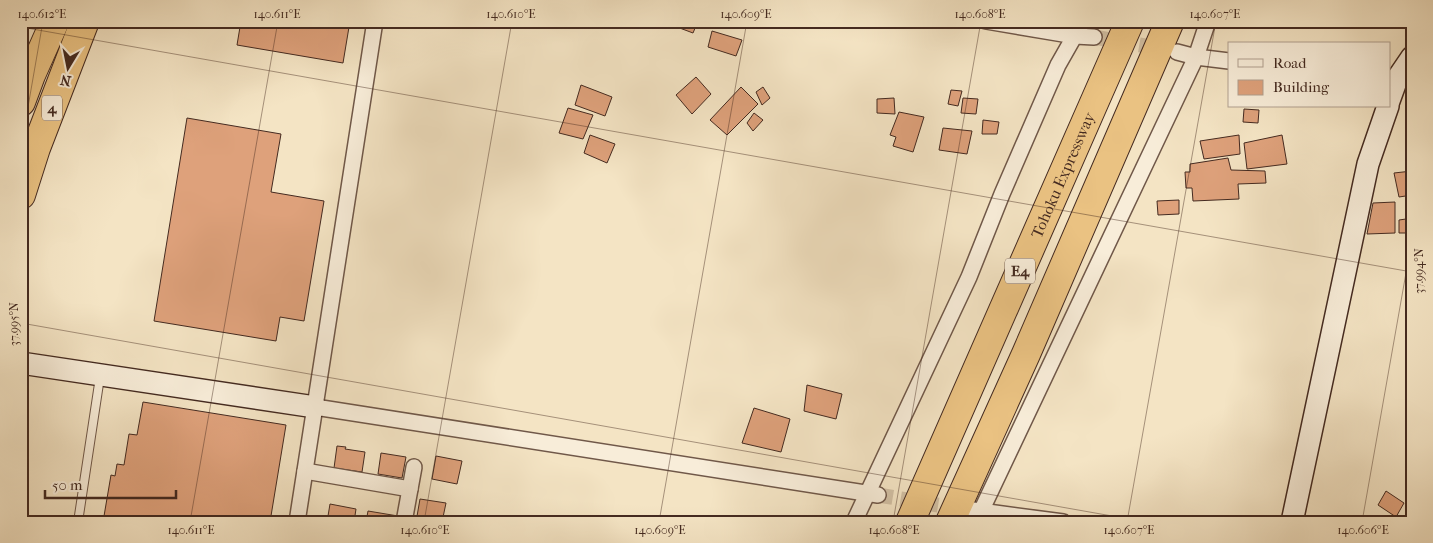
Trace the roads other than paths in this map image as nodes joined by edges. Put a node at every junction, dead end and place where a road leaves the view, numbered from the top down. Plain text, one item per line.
1 (55, 21) edge
2 (85, 21) edge
3 (375, 21) edge
4 (986, 21) edge
5 (1083, 21) edge
6 (1130, 21) edge
7 (1170, 21) edge
8 (1208, 21) edge
9 (1075, 36) junction
10 (1094, 37) tunnel mouth
11 (1177, 52) tunnel mouth
12 (1196, 57) junction
13 (1412, 57) edge
14 (1228, 61) edge
15 (1399, 80) edge
16 (1390, 99) edge
17 (21, 102) edge
18 (1387, 108) edge
19 (21, 195) edge
20 (21, 363) edge
21 (100, 375) junction
22 (315, 408) junction
23 (414, 467) dead end
24 (305, 472) junction
25 (410, 489) junction
26 (872, 495) junction
27 (969, 516) edge
28 (78, 522) edge
29 (297, 522) edge
30 (404, 522) edge
31 (854, 522) edge
32 (910, 522) edge
33 (1063, 522) edge
34 (1292, 522) edge

1 - 17 highway, 4
2 - 19 highway, 4
3 - 22 street
4 - 9 street
5 - 9 street
6 - 32 highway, Tohoku Expressway / E4
7 - 27 highway, E4
8 - 12 street
9 - 10 street
9 - 26 street
11 - 12 street
12 - 14 street
12 - 27 street
13 - 15 street
15 - 16 street
18 - 34 street
20 - 21 street
21 - 22 street
21 - 28 lane
22 - 24 street
22 - 26 street
23 - 25 street
24 - 25 street
24 - 29 street
25 - 30 street
26 - 31 street
27 - 33 street

